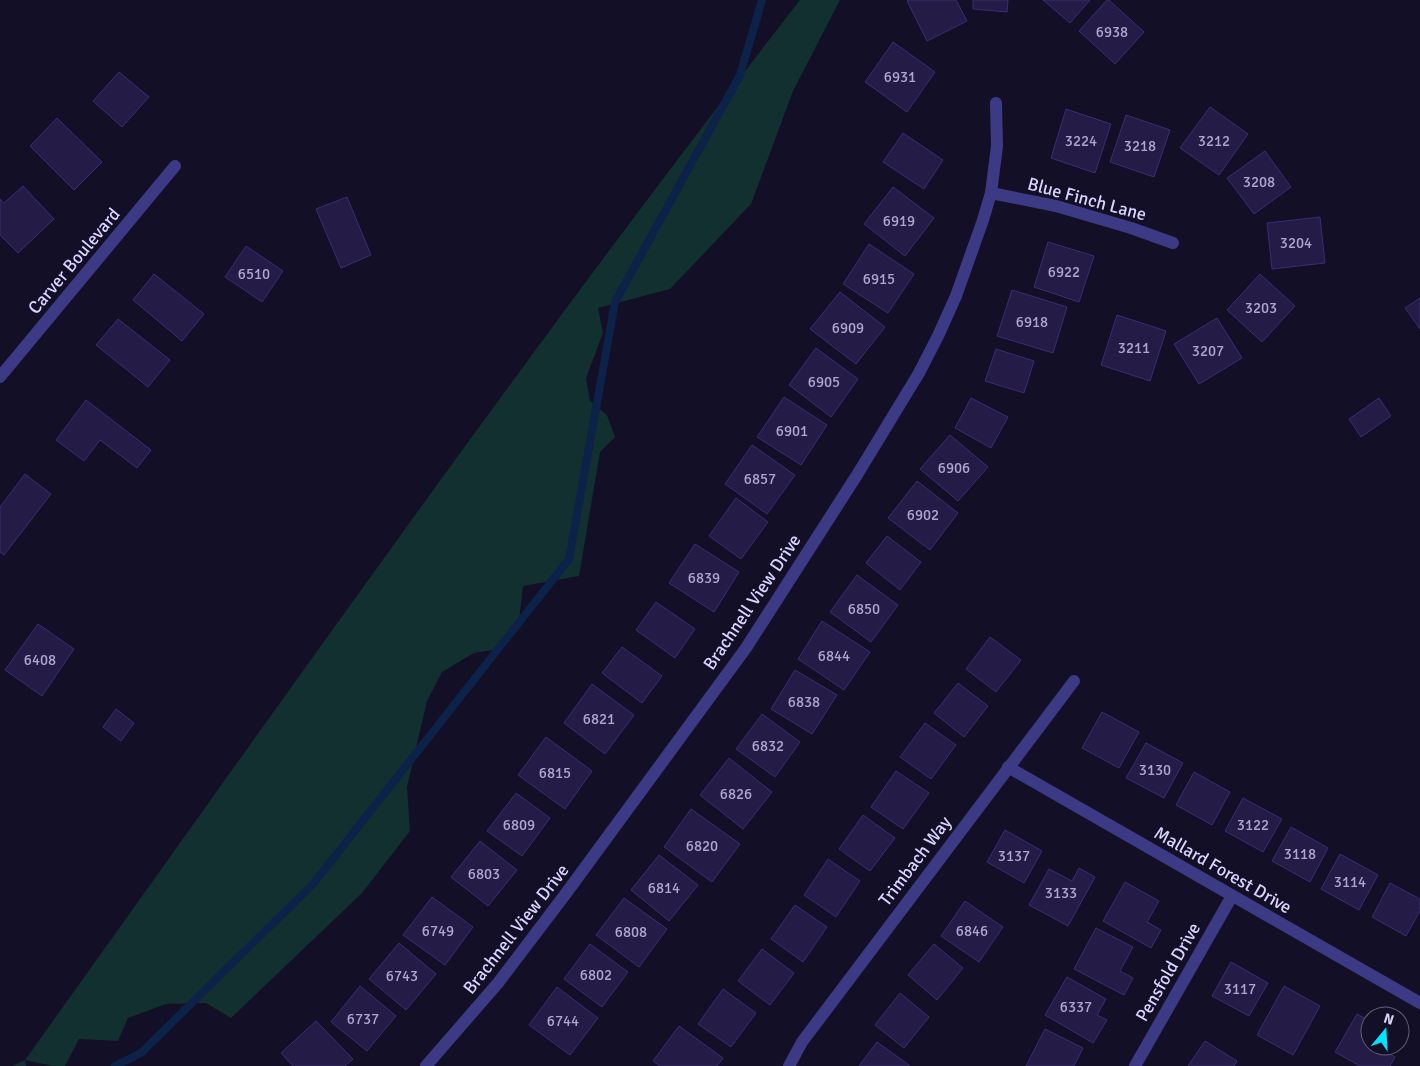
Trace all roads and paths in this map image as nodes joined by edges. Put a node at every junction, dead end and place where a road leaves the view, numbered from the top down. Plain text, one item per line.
1 (996, 102) dead end
2 (176, 166) dead end
3 (991, 193) junction
4 (1173, 243) dead end
5 (0, 378) edge
6 (1074, 681) dead end
7 (1008, 767) junction
8 (1232, 896) junction
9 (1420, 1003) edge
10 (426, 1066) edge
11 (790, 1066) edge
12 (1135, 1066) edge

1 - 3 street, Brachnell View Drive
2 - 5 street, Carver Boulevard
3 - 4 street, Blue Finch Lane
3 - 10 street, Brachnell View Drive
6 - 7 street, Trimbach Way
7 - 8 street, Mallard Forest Drive
7 - 11 street, Trimbach Way
8 - 9 street, Mallard Forest Drive
8 - 12 street, Pensfold Drive

